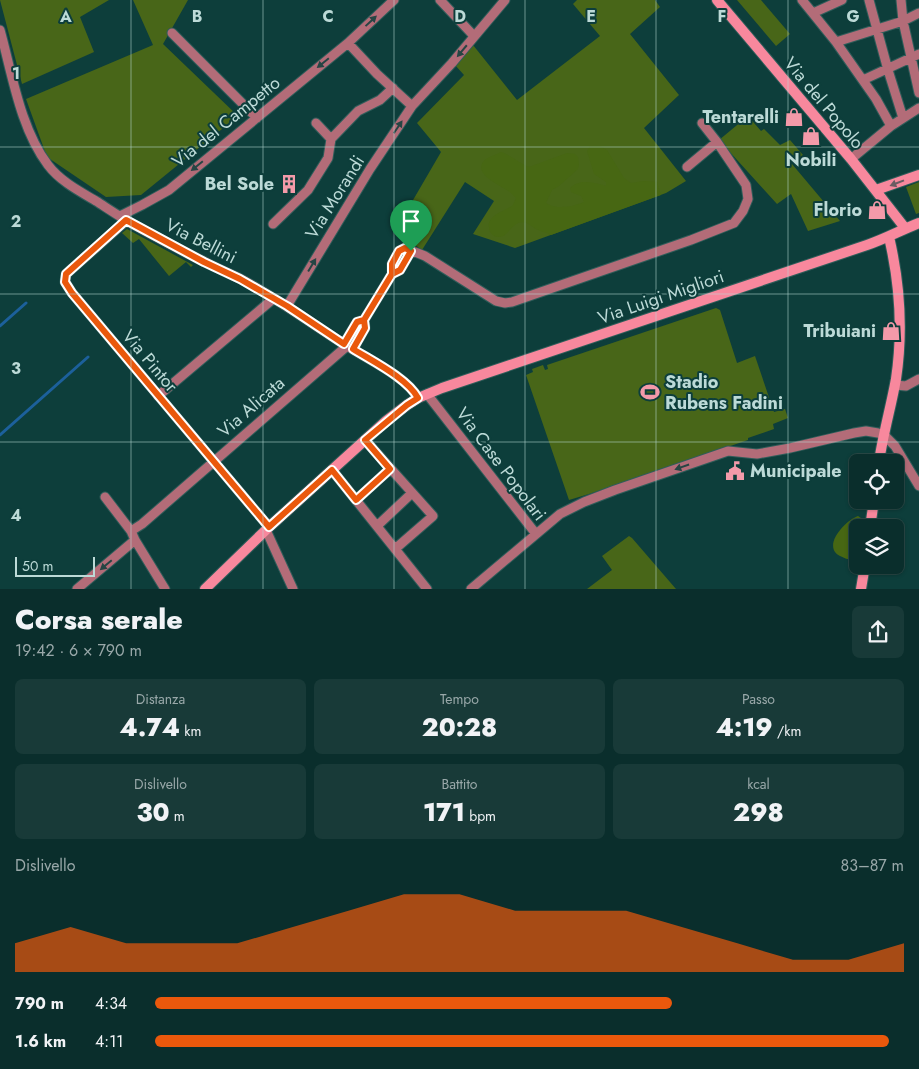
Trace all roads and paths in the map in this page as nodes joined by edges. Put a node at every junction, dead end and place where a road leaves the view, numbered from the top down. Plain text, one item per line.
1 (394, 0) edge
2 (505, 0) edge
3 (716, 0) edge
4 (802, 0) edge
5 (842, 0) edge
6 (868, 0) edge
7 (900, 0) edge
8 (442, 1) edge
9 (813, 13) junction
10 (919, 13) edge
11 (903, 21) junction
12 (0, 30) edge
13 (877, 30) junction
14 (172, 33) dead end
15 (474, 36) junction
16 (348, 42) junction
17 (836, 42) junction
18 (915, 56) edge
19 (888, 70) junction
20 (863, 80) junction
21 (393, 88) junction
22 (919, 93) edge
23 (412, 106) junction
24 (919, 108) edge
25 (257, 118) junction
26 (903, 118) junction
27 (316, 122) dead end
28 (702, 123) dead end
29 (891, 126) junction
30 (330, 139) junction
31 (717, 142) junction
32 (850, 159) junction
33 (687, 167) dead end
34 (919, 174) edge
35 (876, 190) junction
36 (123, 218) junction
37 (919, 223) edge
38 (273, 224) dead end
39 (905, 228) junction
40 (889, 237) junction
41 (273, 299) junction
42 (287, 306) junction
43 (348, 346) junction
44 (919, 379) edge
45 (895, 385) junction
46 (158, 396) junction
47 (423, 396) junction
48 (884, 435) junction
49 (365, 440) junction
50 (880, 454) edge
51 (213, 461) junction
52 (390, 469) junction
53 (332, 470) junction
54 (919, 486) edge
55 (412, 493) junction
56 (105, 497) dead end
57 (356, 500) junction
58 (377, 526) junction
59 (267, 529) junction
60 (131, 531) junction
61 (536, 534) junction
62 (135, 540) junction
63 (395, 549) junction
64 (864, 574) edge
65 (77, 589) edge
66 (164, 589) edge
67 (205, 589) edge
68 (293, 589) edge
69 (427, 589) edge
70 (471, 589) edge
71 (862, 589) edge

16 -> 1 street, Via del Campetto
2 - 15 street
3 - 32 main road, Via del Popolo
4 - 9 street
5 - 9 street
6 - 13 street
7 - 11 street
8 - 15 street
9 - 17 street
10 - 11 street
11 - 13 street
11 - 18 street
12 - 36 street
13 - 17 street
13 - 19 street
14 - 25 street
15 -> 23 street
16 - 21 street
16 -> 25 street, Via del Campetto
17 - 20 street
18 - 19 street
18 - 22 street
19 - 20 street
19 - 26 street
20 - 29 street
21 - 23 street
21 - 30 street
42 -> 23 street, Via Morandi
24 - 26 street
25 -> 36 street, Via del Campetto
26 - 29 street
27 - 30 street
28 - 31 street
29 - 32 street
30 - 38 street
31 - 33 street
31 - 43 street, Via Alicata
32 - 35 main road, Via del Popolo
34 -> 35 main road
35 - 39 main road, Via del Popolo
36 - 41 street, Via Bellini
36 - 46 street, Via Pintor
37 - 39 main road, Via Luigi Migliori
39 - 40 main road, Via Luigi Migliori
40 - 45 main road
40 - 47 main road, Via Luigi Migliori
41 - 42 street, Via Bellini
41 - 46 street
42 - 43 street, Via Bellini
43 - 47 street, Via Bellini
43 - 51 street, Via Alicata
44 - 45 street
45 - 48 main road
46 - 51 street, Via Pintor
47 - 49 main road, Via Luigi Migliori
47 - 61 street, Via Case Popolari
48 - 50 main road
48 - 54 street
48 -> 61 street
49 - 52 street
49 - 53 main road, Via Luigi Migliori
51 - 59 street, Via Pintor
51 - 60 street, Via Alicata
52 - 55 street
52 - 57 street
53 - 57 street
53 - 59 main road, Via Luigi Migliori
55 - 58 street
55 - 63 street
56 - 60 street
57 - 58 street
58 - 63 street
59 - 67 main road, Via Luigi Migliori
59 - 68 street, Via Pintor
60 - 62 street
61 - 70 street, Via Case Popolari
62 -> 65 street
62 - 66 street
63 - 69 street
64 - 71 main road

